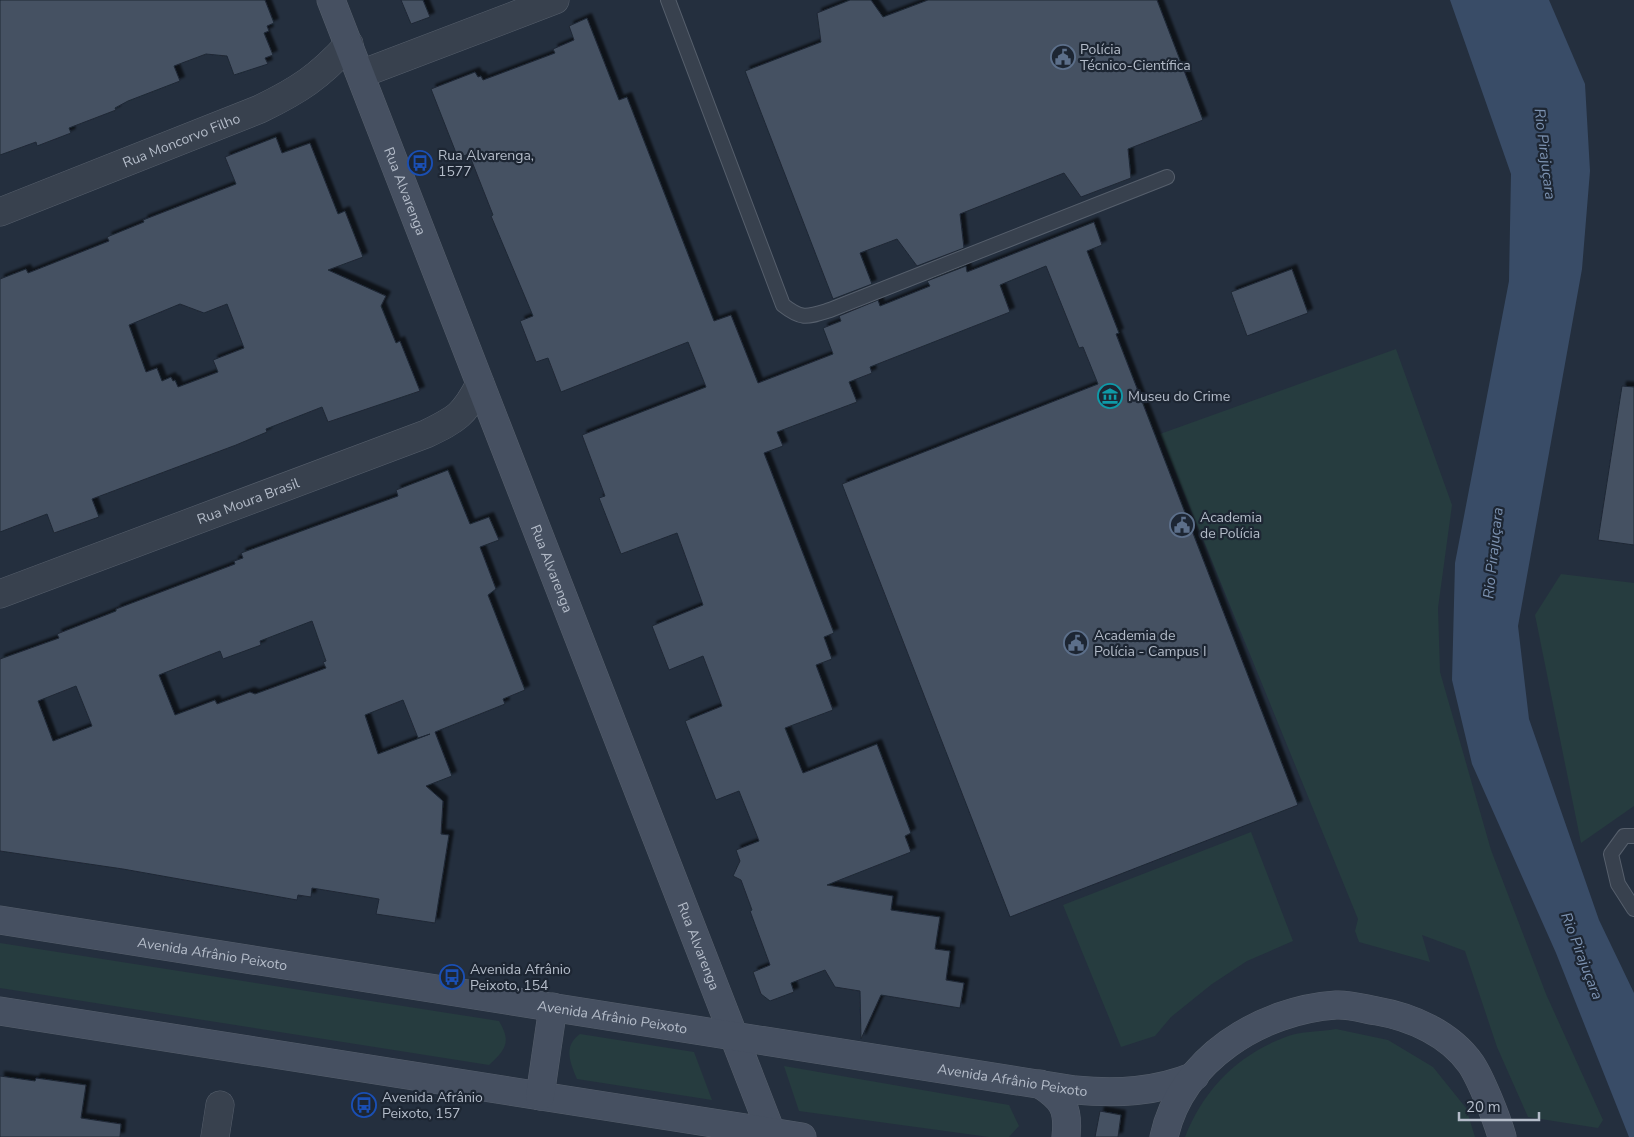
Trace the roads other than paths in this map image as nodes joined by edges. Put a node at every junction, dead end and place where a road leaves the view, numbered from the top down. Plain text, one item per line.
1 (331, 0) edge
2 (555, 0) edge
3 (668, 0) edge
4 (349, 44) junction
5 (361, 74) junction
6 (1167, 177) dead end
7 (0, 212) edge
8 (480, 384) junction
9 (0, 594) edge
10 (1634, 836) edge
11 (1634, 909) edge
12 (0, 920) edge
13 (553, 1007) junction
14 (0, 1010) edge
15 (733, 1035) junction
16 (1195, 1076) junction
17 (1040, 1084) junction
18 (540, 1096) junction
19 (220, 1105) dead end
20 (1500, 1130) edge
21 (772, 1134) edge
22 (214, 1137) edge
23 (802, 1137) edge
24 (1066, 1137) edge
25 (1164, 1137) edge
26 (1522, 1137) edge

1 - 4 main road, Rua Alvarenga
2 - 5 street
3 - 6 lane
4 - 5 main road, Rua Alvarenga
4 - 7 street, Rua Moncorvo Filho
5 - 8 main road, Rua Alvarenga
8 - 9 street, Rua Moura Brasil
8 - 15 main road, Rua Alvarenga
10 - 11 lane
12 - 13 main road, Avenida Afrânio Peixoto
13 - 15 main road, Avenida Afrânio Peixoto
13 - 18 main road
14 - 18 main road
15 - 17 main road, Avenida Afrânio Peixoto
15 - 21 main road, Rua Alvarenga
16 - 17 main road, Avenida Afrânio Peixoto
16 - 20 main road
16 - 25 main road
17 - 24 main road
18 - 21 main road
19 - 22 street
20 - 26 main road
21 - 23 main road

